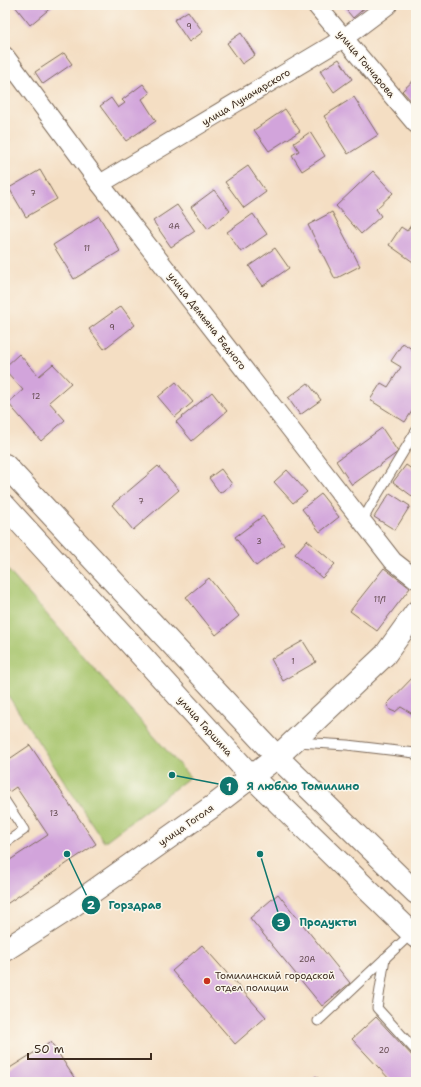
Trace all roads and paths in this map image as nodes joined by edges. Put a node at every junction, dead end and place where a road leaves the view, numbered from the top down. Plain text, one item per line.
1 (316, 5) edge
2 (388, 5) edge
3 (344, 38) junction
4 (5, 56) edge
5 (416, 124) edge
6 (100, 184) junction
7 (416, 431) edge
8 (5, 465) edge
9 (5, 506) edge
10 (362, 522) junction
11 (416, 579) edge
12 (416, 612) edge
13 (293, 742) junction
14 (416, 755) edge
15 (277, 757) junction
16 (252, 777) junction
17 (5, 801) edge
18 (5, 843) edge
19 (416, 893) edge
20 (414, 935) edge
21 (8, 945) edge
22 (385, 958) junction
23 (318, 1021) dead end
24 (416, 1051) edge

1 - 3 street, улица Гончарова
2 - 3 street, улица Луначарского
3 - 5 street, улица Гончарова
3 - 6 street, улица Луначарского
4 - 6 street, улица Демьяна Бедного
6 - 10 street, улица Демьяна Бедного
7 - 10 lane
8 - 15 main road
9 - 16 main road, улица Гаршина
10 - 11 street, улица Демьяна Бедного
12 - 13 main road, улица Гоголя
13 - 14 lane
13 - 15 main road, улица Гоголя
15 - 16 main road, улица Гоголя
15 - 19 main road
16 - 20 main road, улица Гаршина
16 - 21 main road, улица Гоголя
17 - 18 lane
20 - 22 lane
22 - 23 lane
22 - 24 lane

